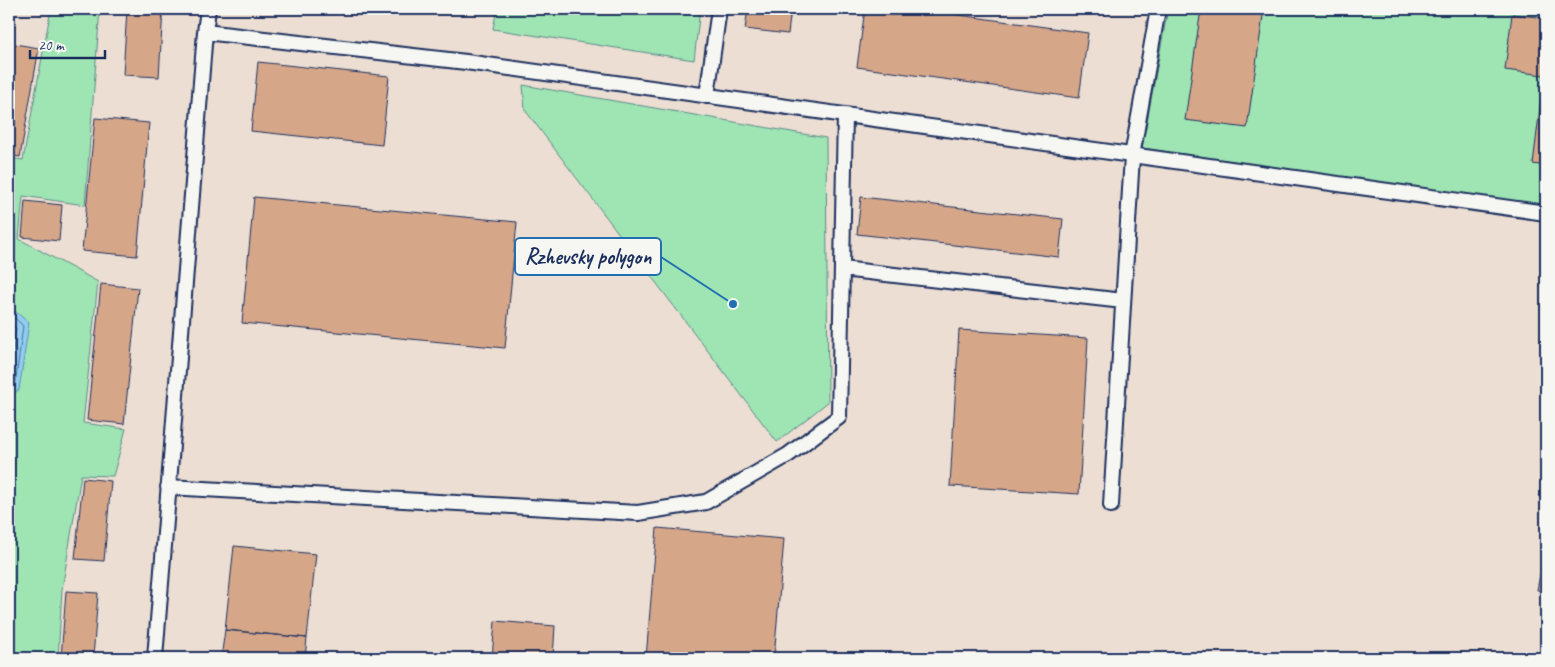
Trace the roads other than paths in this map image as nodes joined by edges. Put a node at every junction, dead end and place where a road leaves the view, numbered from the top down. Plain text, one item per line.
1 (208, 9) edge
2 (719, 9) edge
3 (1158, 9) edge
4 (205, 32) junction
5 (707, 96) junction
6 (845, 116) junction
7 (1132, 156) junction
8 (1546, 213) edge
9 (842, 269) junction
10 (1123, 301) junction
11 (168, 487) junction
12 (1111, 505) dead end
13 (155, 658) edge

1 - 4 lane
2 - 5 lane
3 - 7 lane
4 - 5 lane
4 - 11 lane
5 - 6 lane
6 - 7 lane
6 - 9 lane
7 - 8 lane
7 - 10 lane
9 - 10 lane
9 - 11 lane
10 - 12 lane
11 - 13 lane

